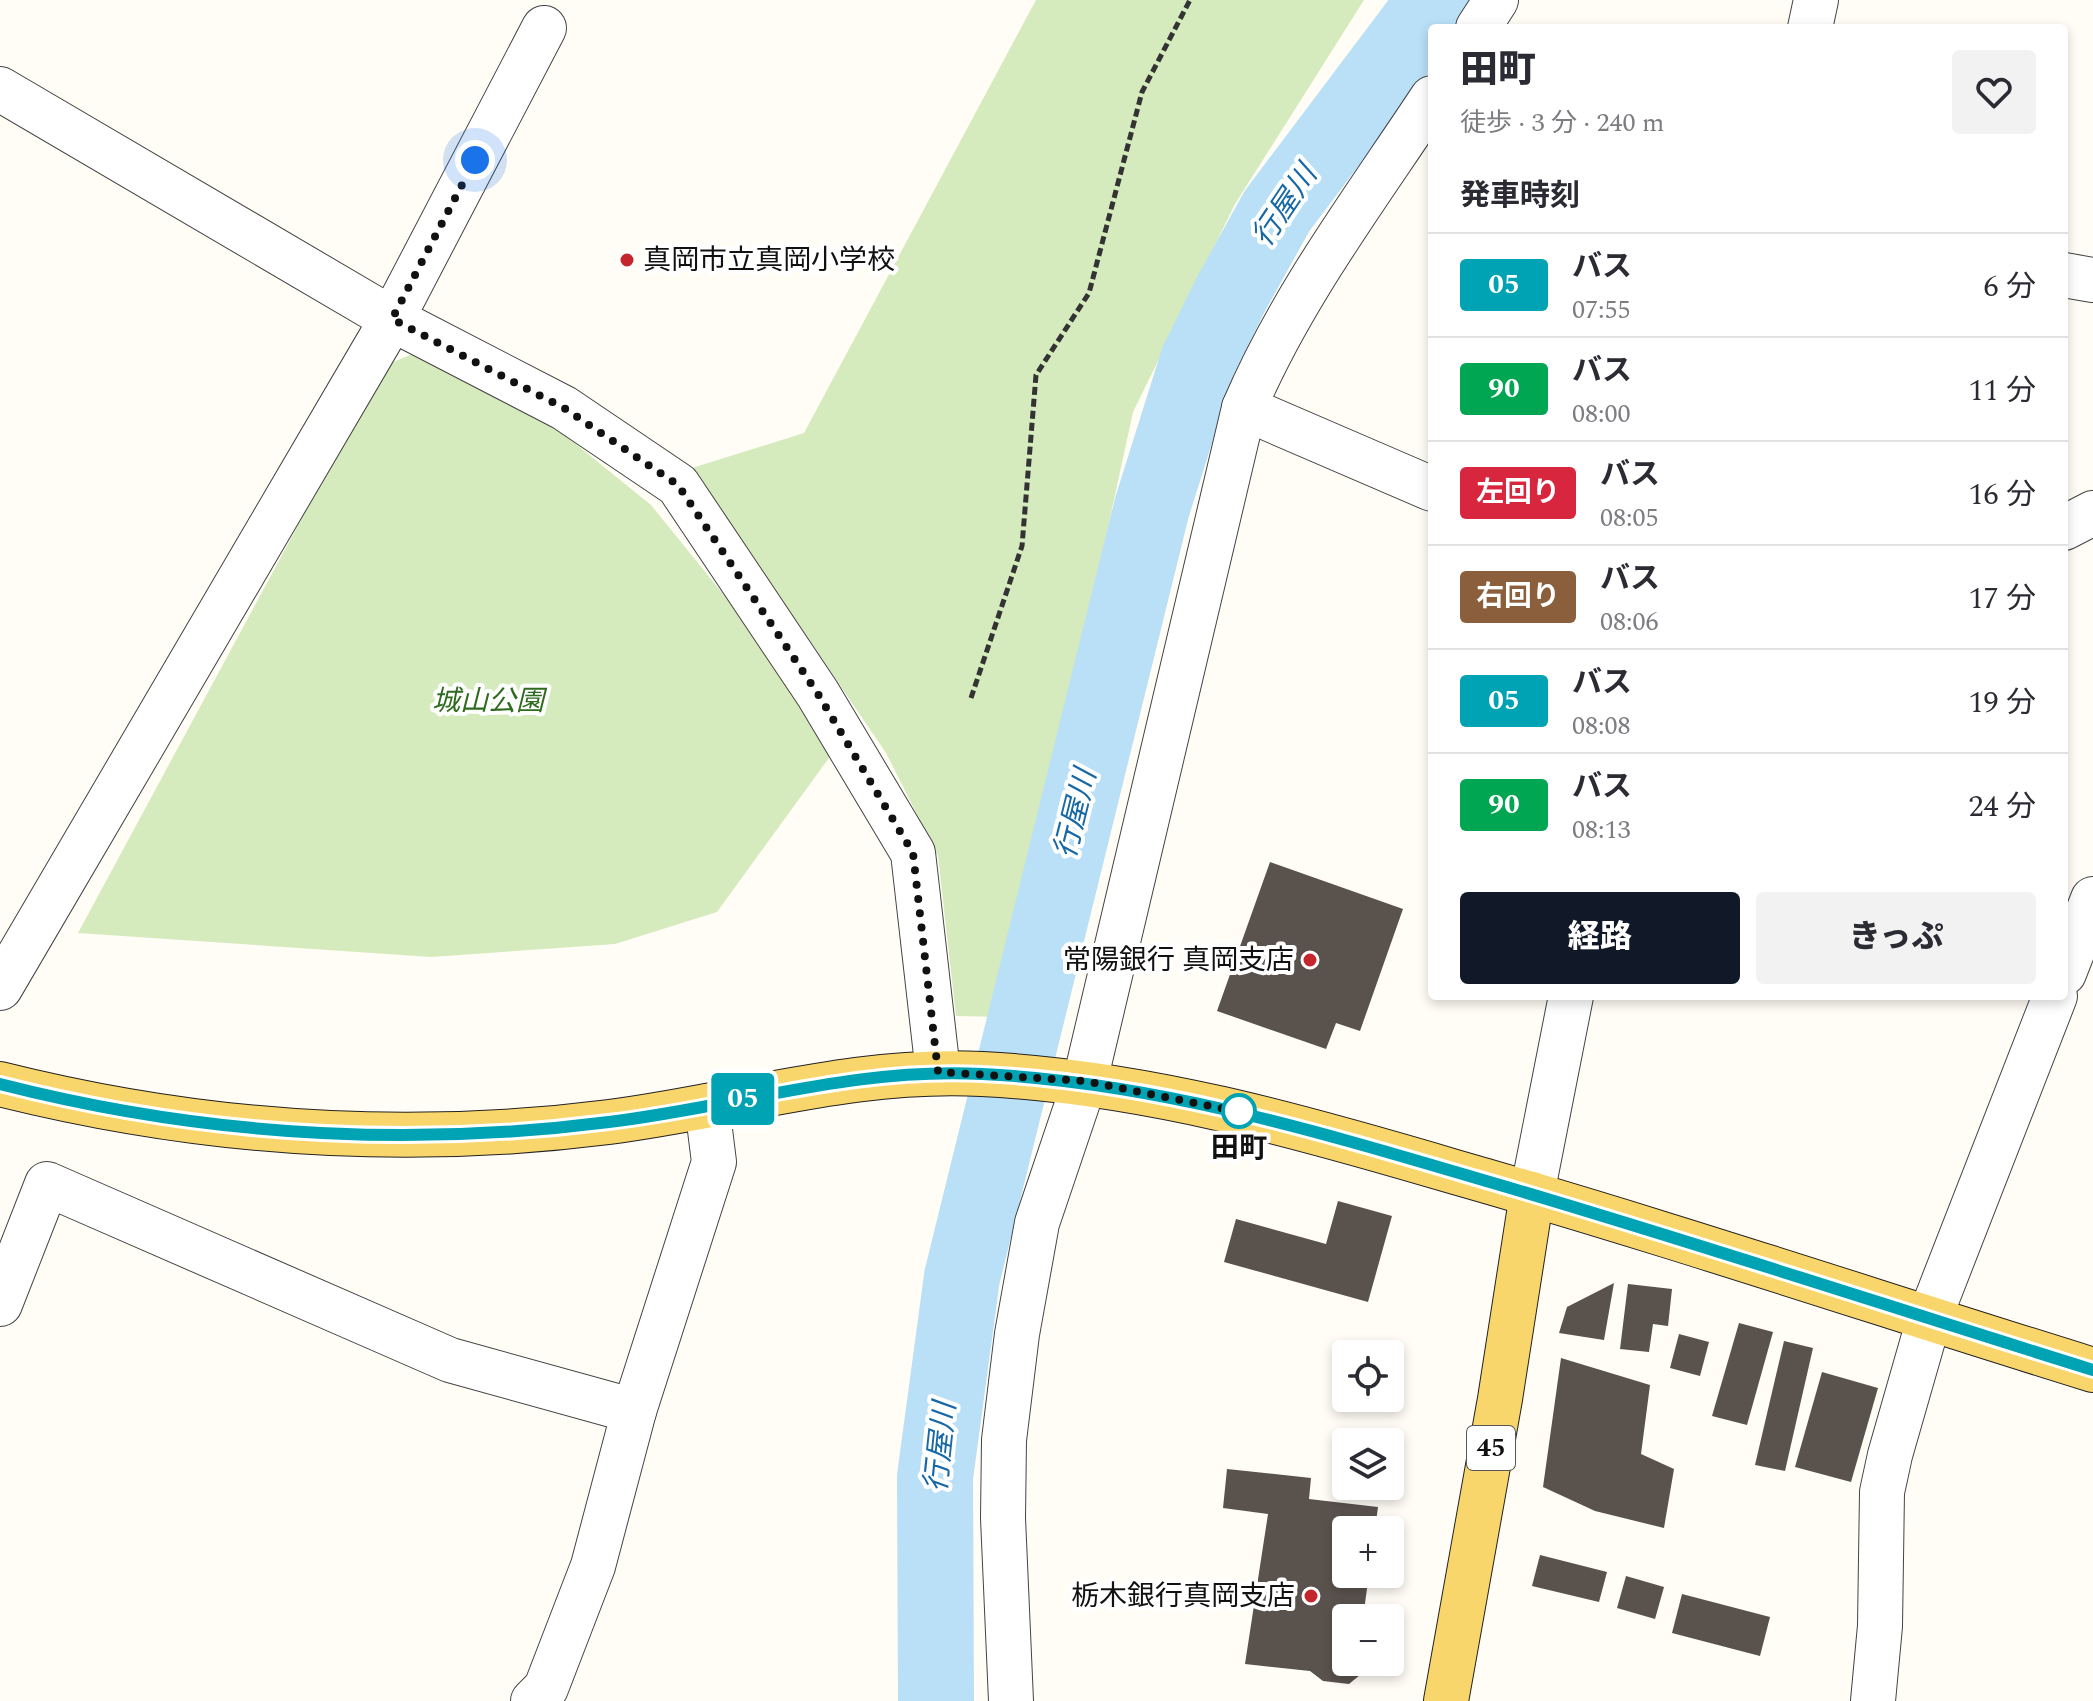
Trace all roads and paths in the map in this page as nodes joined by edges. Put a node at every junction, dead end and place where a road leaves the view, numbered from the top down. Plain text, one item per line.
1 (1190, 0) edge
2 (1496, 0) edge
3 (1816, 0) edge
4 (1481, 24) edge
5 (1811, 24) edge
6 (544, 28) dead end
7 (0, 89) edge
8 (1428, 104) edge
9 (2068, 276) edge
10 (2093, 280) edge
11 (392, 319) junction
12 (1244, 408) junction
13 (1428, 487) edge
14 (2093, 513) edge
15 (2068, 526) edge
16 (971, 698) dead end
17 (2093, 899) edge
18 (2068, 963) edge
19 (0, 988) edge
20 (1570, 1000) edge
21 (2053, 1000) edge
22 (938, 1072) junction
23 (1070, 1080) junction
24 (0, 1084) edge
25 (707, 1106) junction
26 (1532, 1194) junction
27 (0, 1304) edge
28 (1929, 1319) junction
29 (2093, 1370) edge
30 (634, 1411) junction
31 (533, 1701) edge
32 (1011, 1701) edge
33 (1446, 1701) edge
34 (1873, 1701) edge

1 - 16 path
2 - 4 street
3 - 5 street
6 - 11 street
7 - 11 street
8 - 12 street
9 - 10 street
11 - 19 street
11 - 22 street
12 - 13 street
12 - 23 street
14 - 15 street
17 - 18 street
20 - 26 street
21 - 28 street
22 - 23 main road
22 - 25 main road
23 - 26 main road
23 - 32 street
24 - 25 main road
25 - 30 street
26 - 28 main road
26 - 33 main road, 45
27 - 30 street
28 - 29 main road
28 - 34 street
30 - 31 street

